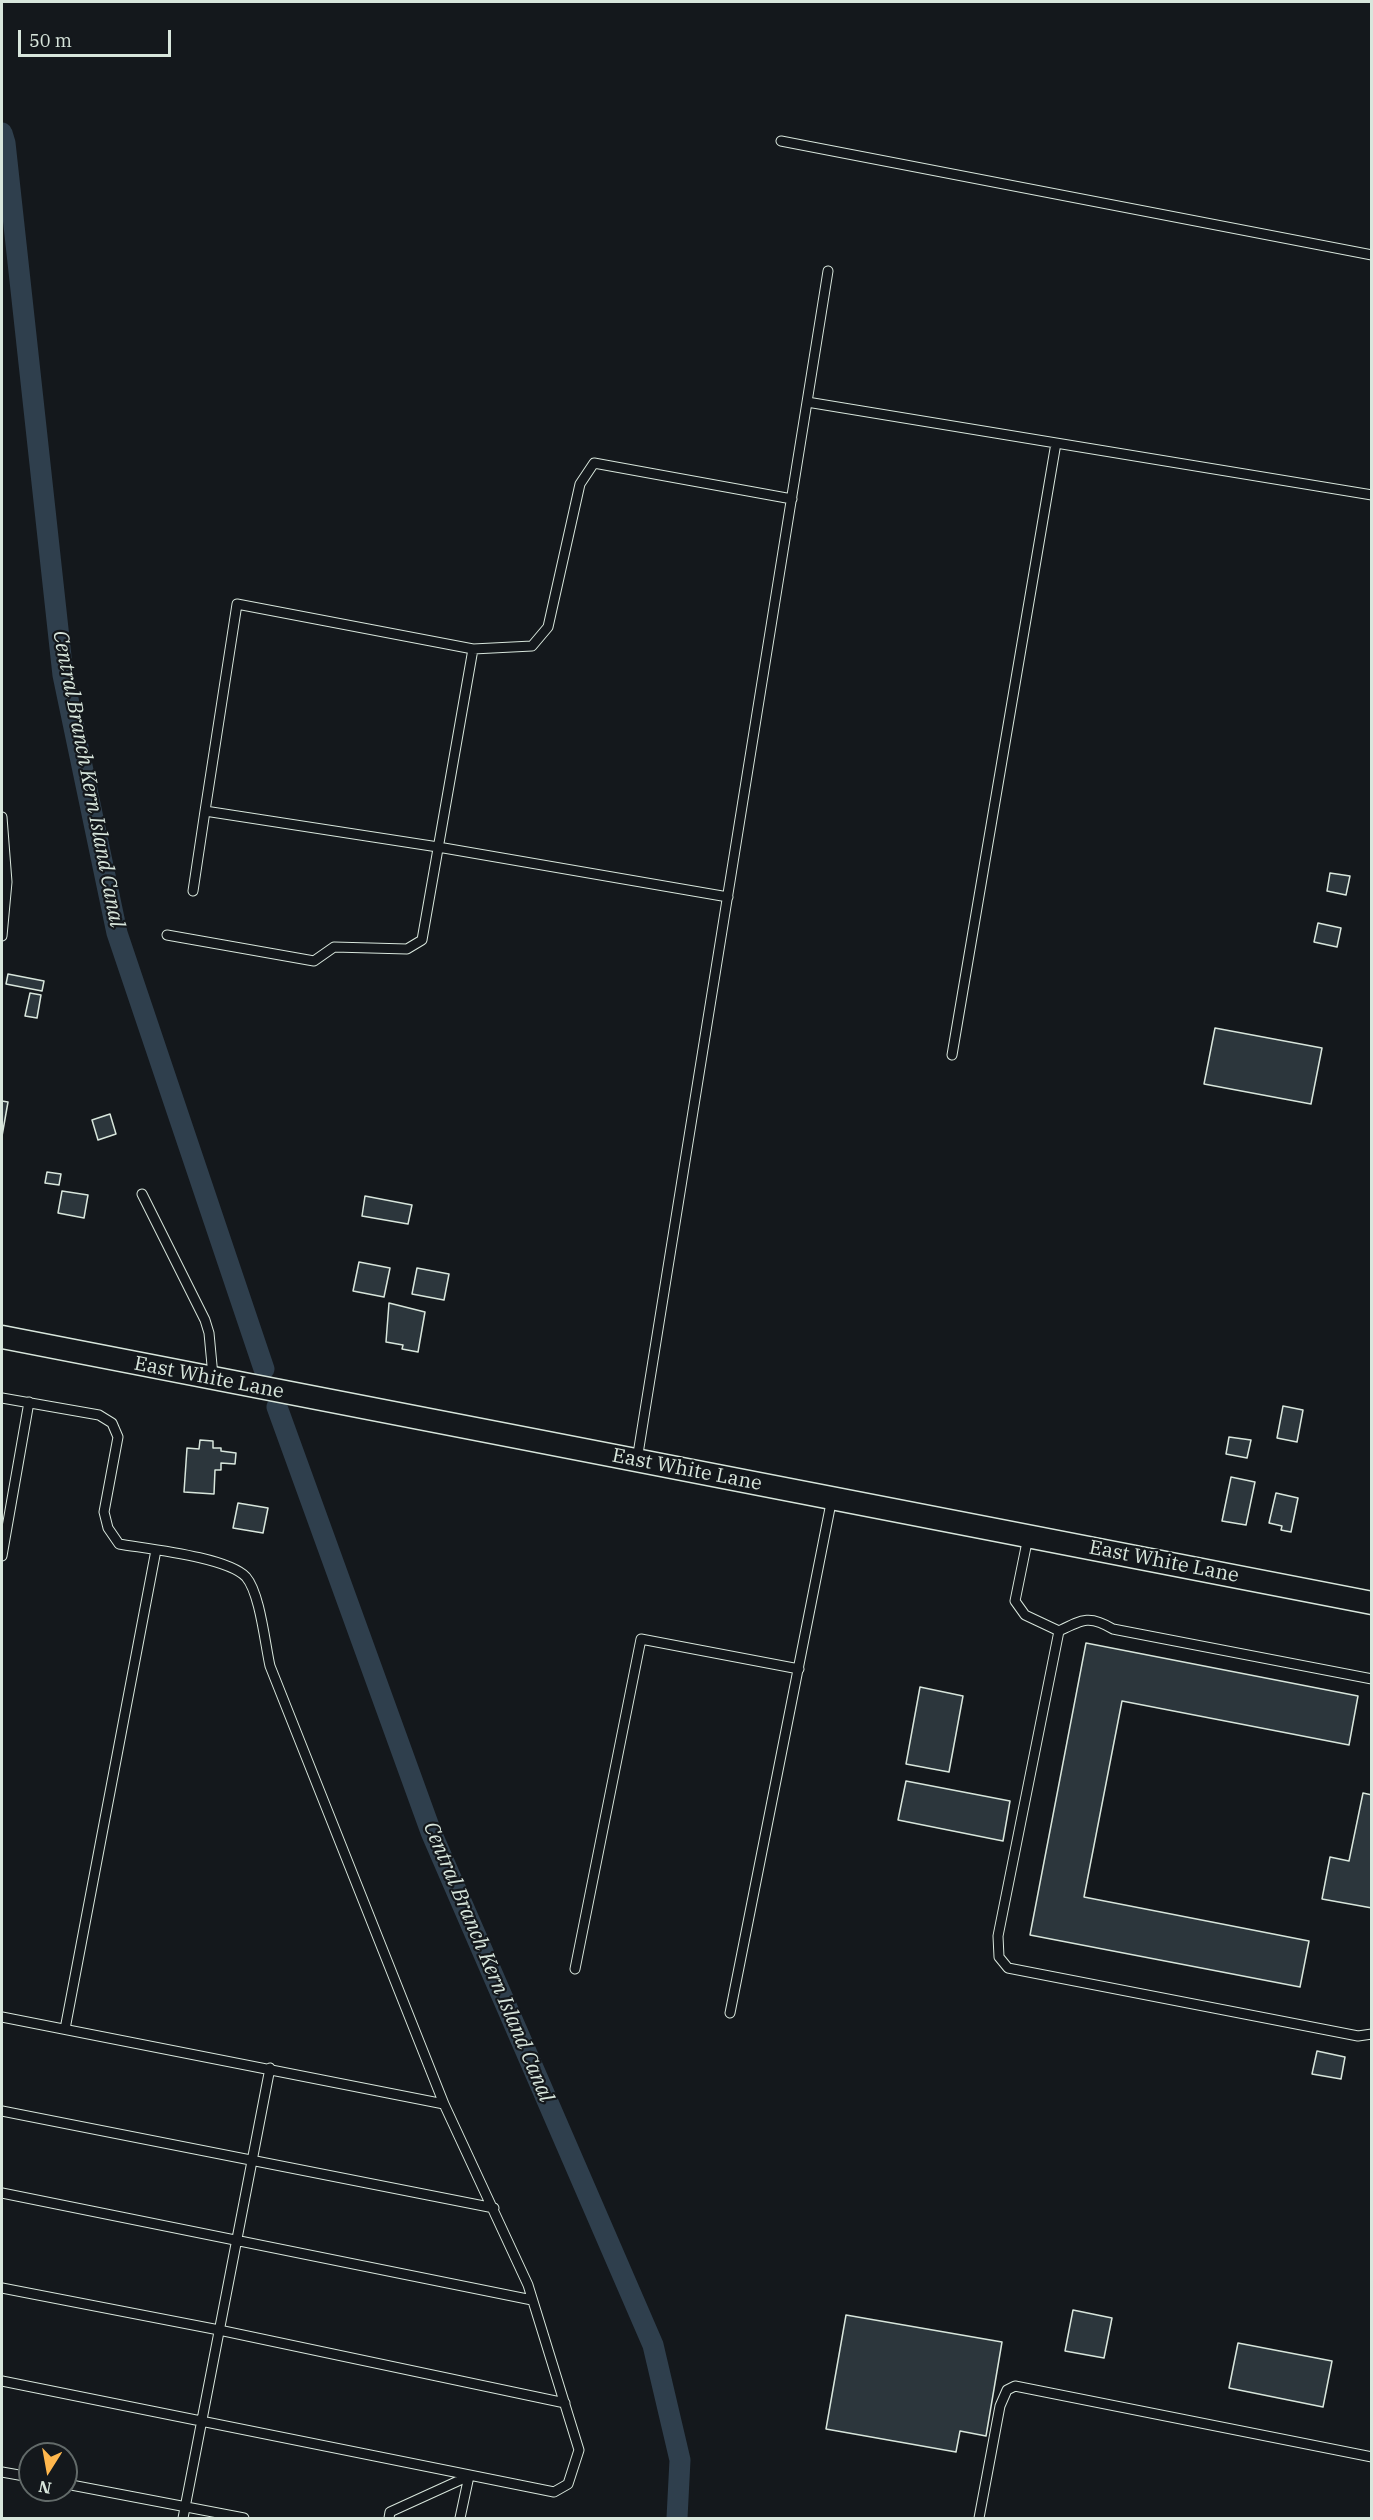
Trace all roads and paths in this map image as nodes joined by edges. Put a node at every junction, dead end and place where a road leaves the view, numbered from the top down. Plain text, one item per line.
1 (781, 141) dead end
2 (1371, 255) edge
3 (828, 271) dead end
4 (807, 402) junction
5 (1056, 443) junction
6 (1371, 495) edge
7 (792, 499) junction
8 (473, 649) junction
9 (205, 811) junction
10 (2, 817) edge
11 (438, 847) junction
12 (193, 891) dead end
13 (728, 897) junction
14 (167, 935) dead end
15 (2, 936) edge
16 (952, 1055) dead end
17 (142, 1194) dead end
18 (2, 1337) edge
19 (213, 1378) junction
20 (2, 1398) edge
21 (29, 1402) junction
22 (637, 1460) junction
23 (832, 1498) junction
24 (1029, 1536) junction
25 (156, 1550) junction
26 (2, 1556) edge
27 (1371, 1603) edge
28 (1059, 1631) junction
29 (799, 1669) junction
30 (1371, 1679) edge
31 (575, 1970) dead end
32 (730, 2013) dead end
33 (2, 2017) edge
34 (64, 2029) junction
35 (1371, 2034) edge
36 (270, 2068) junction
37 (444, 2104) junction
38 (2, 2111) edge
39 (252, 2160) junction
40 (2, 2193) edge
41 (494, 2208) junction
42 (237, 2239) junction
43 (2, 2288) edge
44 (532, 2300) junction
45 (219, 2330) junction
46 (2, 2381) edge
47 (565, 2403) junction
48 (202, 2420) junction
49 (1371, 2457) edge
50 (2, 2472) edge
51 (18, 2475) edge
52 (469, 2476) junction
53 (78, 2486) edge
54 (185, 2507) junction
55 (183, 2518) edge
56 (244, 2518) edge
57 (389, 2518) edge
58 (460, 2518) edge
59 (980, 2518) edge

1 - 2 lane
3 - 4 lane
4 - 5 lane
4 - 7 lane
5 - 6 lane
5 - 16 lane
7 - 8 lane
7 - 13 lane
8 - 9 lane
8 - 11 lane
9 - 11 lane
9 - 12 lane
10 - 15 lane
11 - 13 lane
11 - 14 lane
13 - 22 lane
17 - 19 lane
18 - 19 street, East White Lane
19 - 22 street, East White Lane
20 - 21 lane
21 - 25 lane
21 - 26 lane
22 - 23 street, East White Lane
23 - 24 street, East White Lane
23 - 29 lane
24 - 27 street, East White Lane
24 - 28 lane
25 - 34 lane
25 - 37 lane
28 - 30 lane
28 - 35 lane
29 - 31 lane
29 - 32 lane
33 - 34 lane
34 - 36 lane
36 - 37 lane
36 - 39 lane
37 - 41 lane
38 - 39 lane
39 - 41 lane
39 - 42 lane
40 - 42 lane
41 - 44 lane
42 - 44 lane
42 - 45 lane
43 - 45 lane
44 - 47 lane
45 - 47 lane
45 - 48 lane
46 - 48 lane
47 - 52 lane
48 - 52 lane
48 - 54 lane
49 - 59 lane
50 - 51 lane
52 - 57 lane
52 - 58 lane
53 - 54 lane
54 - 55 lane
54 - 56 lane

